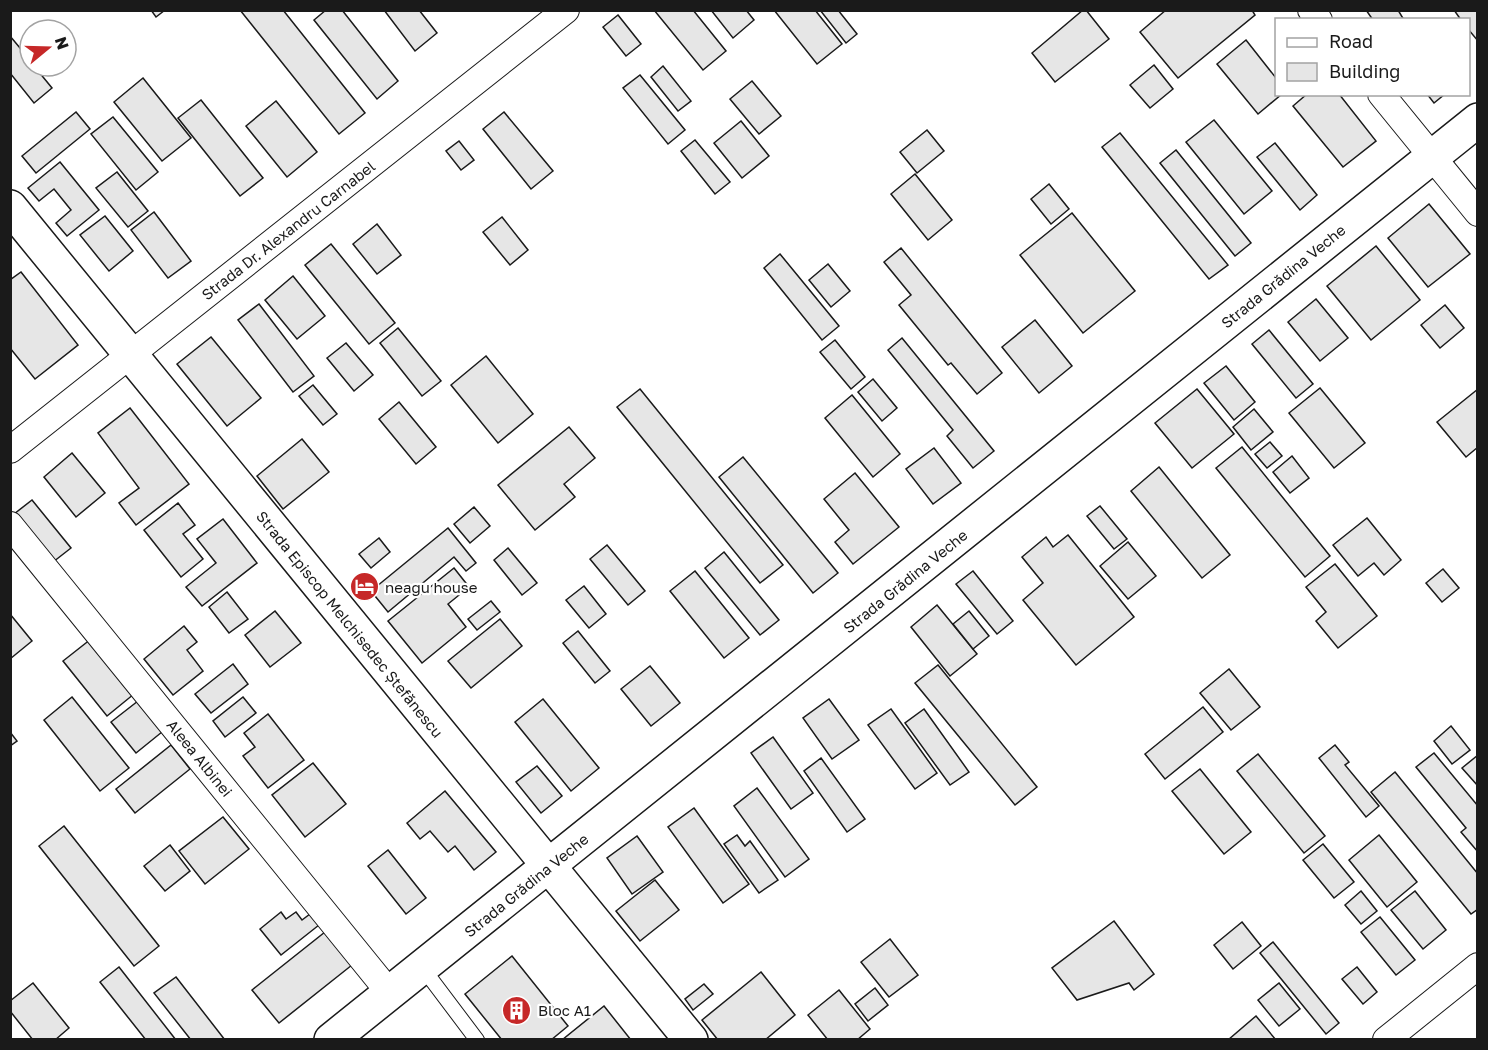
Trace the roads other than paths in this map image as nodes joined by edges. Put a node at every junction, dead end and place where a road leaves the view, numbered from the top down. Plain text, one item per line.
1 (566, 10) edge
2 (1383, 96) edge
3 (1478, 120) edge
4 (1432, 156) junction
5 (10, 207) edge
6 (1478, 213) edge
7 (131, 354) junction
8 (10, 450) edge
9 (10, 525) edge
10 (549, 867) junction
11 (1478, 966) edge
12 (422, 968) junction
13 (389, 992) junction
14 (331, 1040) edge
15 (477, 1040) edge
16 (691, 1040) edge
17 (1386, 1040) edge

1 - 7 street, Strada Dr. Alexandru Carnabel
2 - 4 street
3 - 4 street, Strada Grădina Veche
4 - 6 street
4 - 10 street, Strada Grădina Veche
5 - 7 street, Strada Episcop Melchisedec Ștefănescu
7 - 8 street, Strada Dr. Alexandru Carnabel
7 - 10 street, Strada Episcop Melchisedec Ștefănescu
9 - 13 street, Aleea Albinei
10 - 12 street, Strada Grădina Veche
10 - 16 street, Strada Episcop Melchisedec Ștefănescu
11 - 17 street
12 - 13 street, Strada Grădina Veche
12 - 15 lane
13 - 14 street, Strada Grădina Veche

